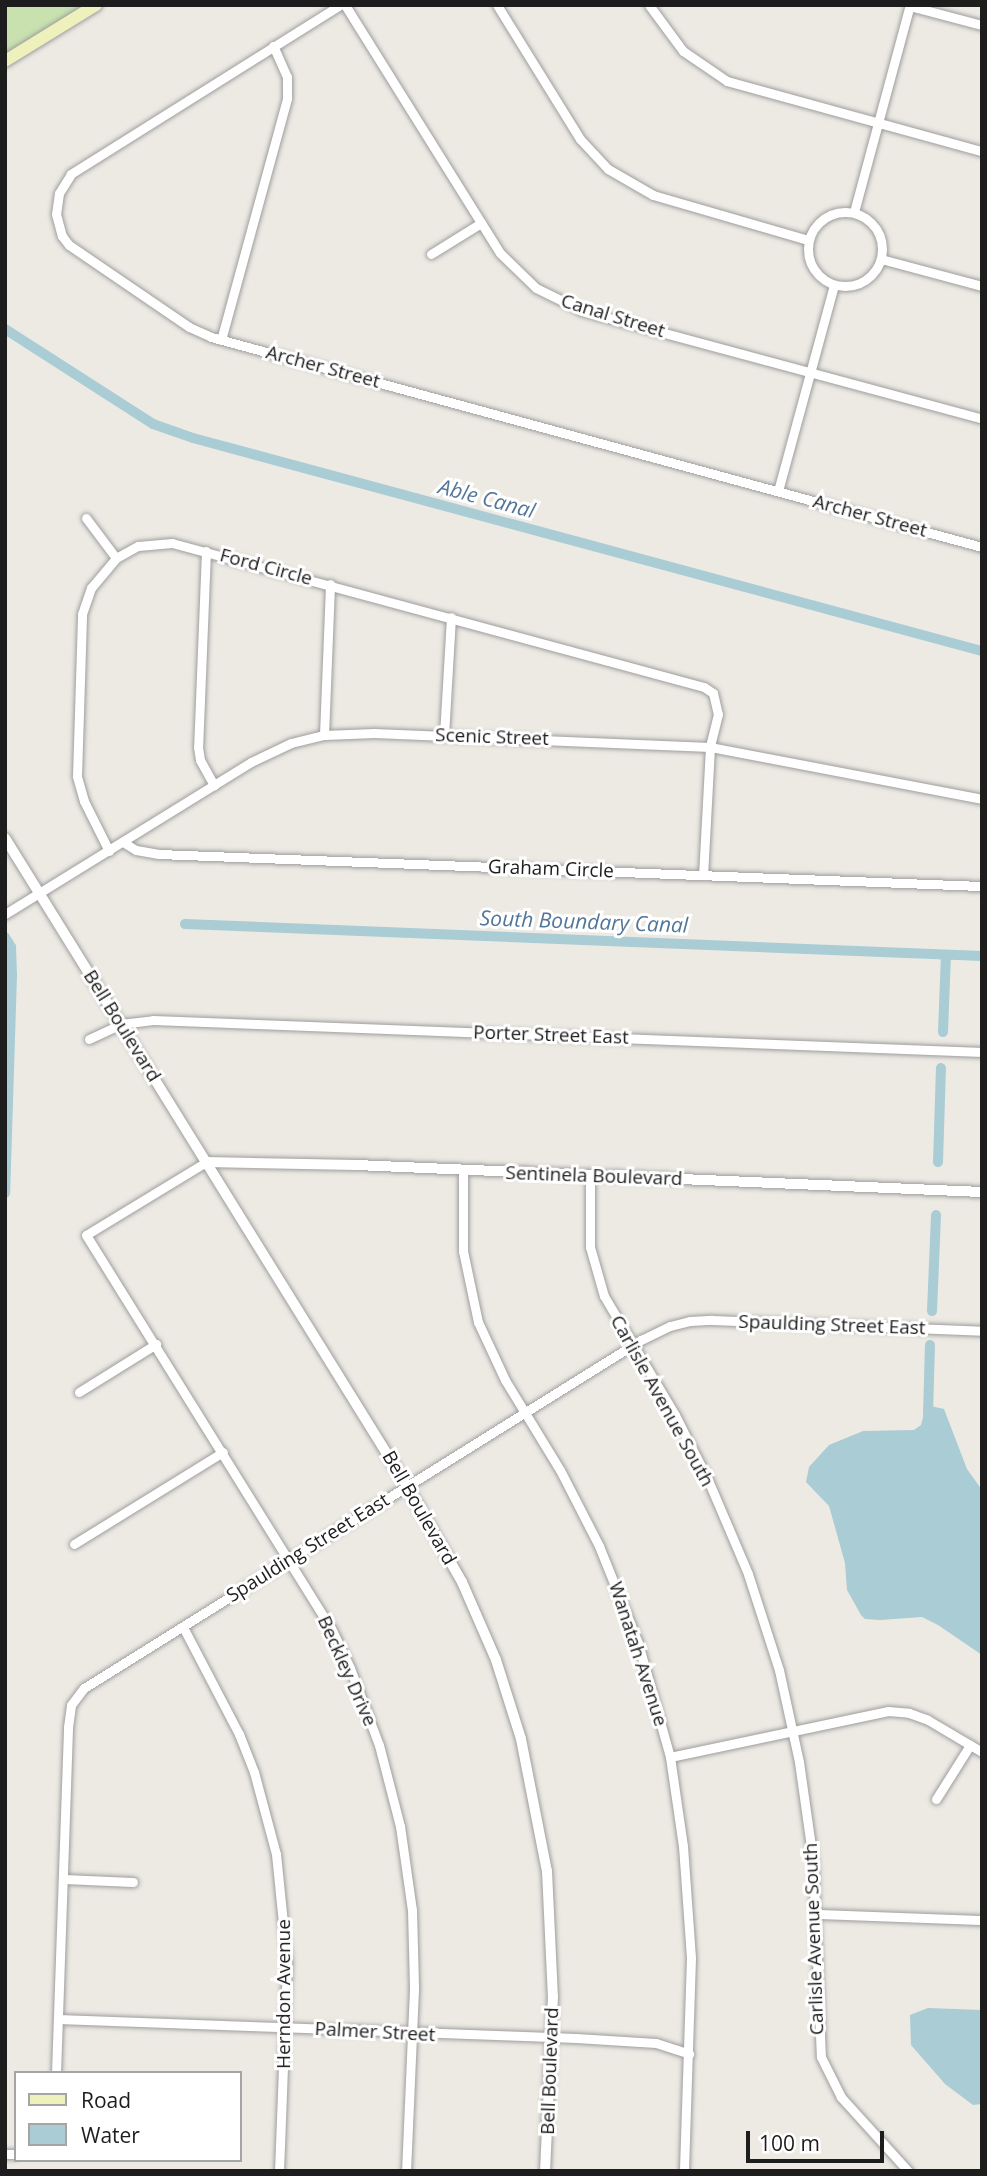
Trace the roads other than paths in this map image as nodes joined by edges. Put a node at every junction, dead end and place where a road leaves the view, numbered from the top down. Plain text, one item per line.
1 (96, 5) edge
2 (342, 5) edge
3 (497, 5) edge
4 (649, 5) edge
5 (910, 6) edge
6 (982, 24) edge
7 (273, 47) junction
8 (5, 61) edge
9 (879, 124) junction
10 (982, 152) edge
11 (854, 212) junction
12 (481, 223) junction
13 (808, 240) junction
14 (430, 254) dead end
15 (881, 259) junction
16 (834, 285) junction
17 (982, 286) edge
18 (221, 340) junction
19 (811, 373) junction
20 (982, 419) edge
21 (778, 491) junction
22 (86, 518) dead end
23 (982, 547) edge
24 (206, 551) junction
25 (116, 558) junction
26 (330, 584) junction
27 (451, 617) junction
28 (324, 735) junction
29 (444, 735) junction
30 (710, 747) junction
31 (214, 785) junction
32 (982, 799) edge
33 (5, 838) edge
34 (123, 842) junction
35 (109, 851) junction
36 (704, 875) junction
37 (982, 886) edge
38 (39, 893) junction
39 (5, 914) edge
40 (121, 1024) junction
41 (89, 1039) dead end
42 (982, 1052) edge
43 (206, 1162) junction
44 (463, 1171) junction
45 (590, 1176) junction
46 (982, 1192) edge
47 (982, 1331) edge
48 (156, 1344) junction
49 (633, 1346) junction
50 (79, 1392) dead end
51 (525, 1413) junction
52 (223, 1452) junction
53 (407, 1486) junction
54 (74, 1544) dead end
55 (290, 1559) junction
56 (183, 1627) junction
57 (793, 1731) junction
58 (970, 1745) junction
59 (982, 1752) edge
60 (670, 1757) junction
61 (936, 1799) dead end
62 (63, 1879) junction
63 (133, 1882) dead end
64 (817, 1914) junction
65 (982, 1920) edge
66 (58, 2019) junction
67 (286, 2028) junction
68 (412, 2034) junction
69 (551, 2039) junction
70 (690, 2053) junction
71 (56, 2071) edge
72 (279, 2171) edge
73 (406, 2171) edge
74 (545, 2171) edge
75 (684, 2171) edge
76 (908, 2171) edge

1 - 8 main road
2 - 7 street, Archer Street
2 - 12 street, Canal Street
3 - 13 street
4 - 9 street
5 - 6 street
5 - 9 street
7 - 18 street
7 - 18 street, Archer Street
9 - 10 street
9 - 11 street
11 - 13 street
11 - 15 street
12 - 14 street
12 - 19 street, Canal Street
13 - 16 street
15 - 16 street
15 - 17 street
16 - 19 street
18 - 21 street, Archer Street
19 - 20 street, Canal Street
19 - 21 street
21 - 23 street, Archer Street
22 - 25 street
24 - 25 street, Ford Circle
24 - 26 street, Ford Circle
24 - 31 street
25 - 35 street, Ford Circle
26 - 27 street, Ford Circle
26 - 28 street
27 - 29 street
27 - 30 street, Ford Circle
28 - 29 street, Scenic Street
28 - 31 street, Scenic Street
29 - 30 street, Scenic Street
30 - 32 street, Scenic Street
30 - 36 street
31 - 34 street, Scenic Street
33 - 38 street, Bell Boulevard
34 - 35 street, Scenic Street
34 - 36 street, Graham Circle
35 - 38 street, Scenic Street
36 - 37 street, Graham Circle
38 - 39 street, Scenic Street
38 - 40 street, Bell Boulevard
40 - 41 street, Porter Street East
40 - 42 street, Porter Street East
40 - 43 street, Bell Boulevard
43 - 44 street, Sentinela Boulevard
43 - 48 street, Beckley Drive
43 - 53 street, Bell Boulevard
44 - 45 street, Sentinela Boulevard
44 - 51 street, Wanatah Avenue
45 - 46 street, Sentinela Boulevard
45 - 49 street, Carlisle Avenue South
47 - 49 street, Spaulding Street East
48 - 50 street
48 - 52 street, Beckley Drive
49 - 51 street, Spaulding Street East
49 - 57 street, Carlisle Avenue South
51 - 53 street, Spaulding Street East
51 - 60 street, Wanatah Avenue
52 - 54 street
52 - 55 street, Beckley Drive
53 - 55 street, Spaulding Street East
53 - 69 street, Bell Boulevard
55 - 56 street, Spaulding Street East
55 - 68 street, Beckley Drive
56 - 62 street, Spaulding Street East
56 - 67 street, Herndon Avenue
57 - 58 street
57 - 60 street
57 - 64 street, Carlisle Avenue South
58 - 59 street
58 - 61 street
60 - 70 street, Wanatah Avenue
62 - 63 street
62 - 66 street, Spaulding Street East
64 - 65 street
64 - 76 street, Carlisle Avenue South
66 - 67 street, Palmer Street
66 - 71 street, Spaulding Street East
67 - 68 street, Palmer Street
67 - 72 street, Herndon Avenue
68 - 69 street, Palmer Street
68 - 73 street, Beckley Drive
69 - 70 street, Palmer Street
69 - 74 street, Bell Boulevard
70 - 75 street, Wanatah Avenue

